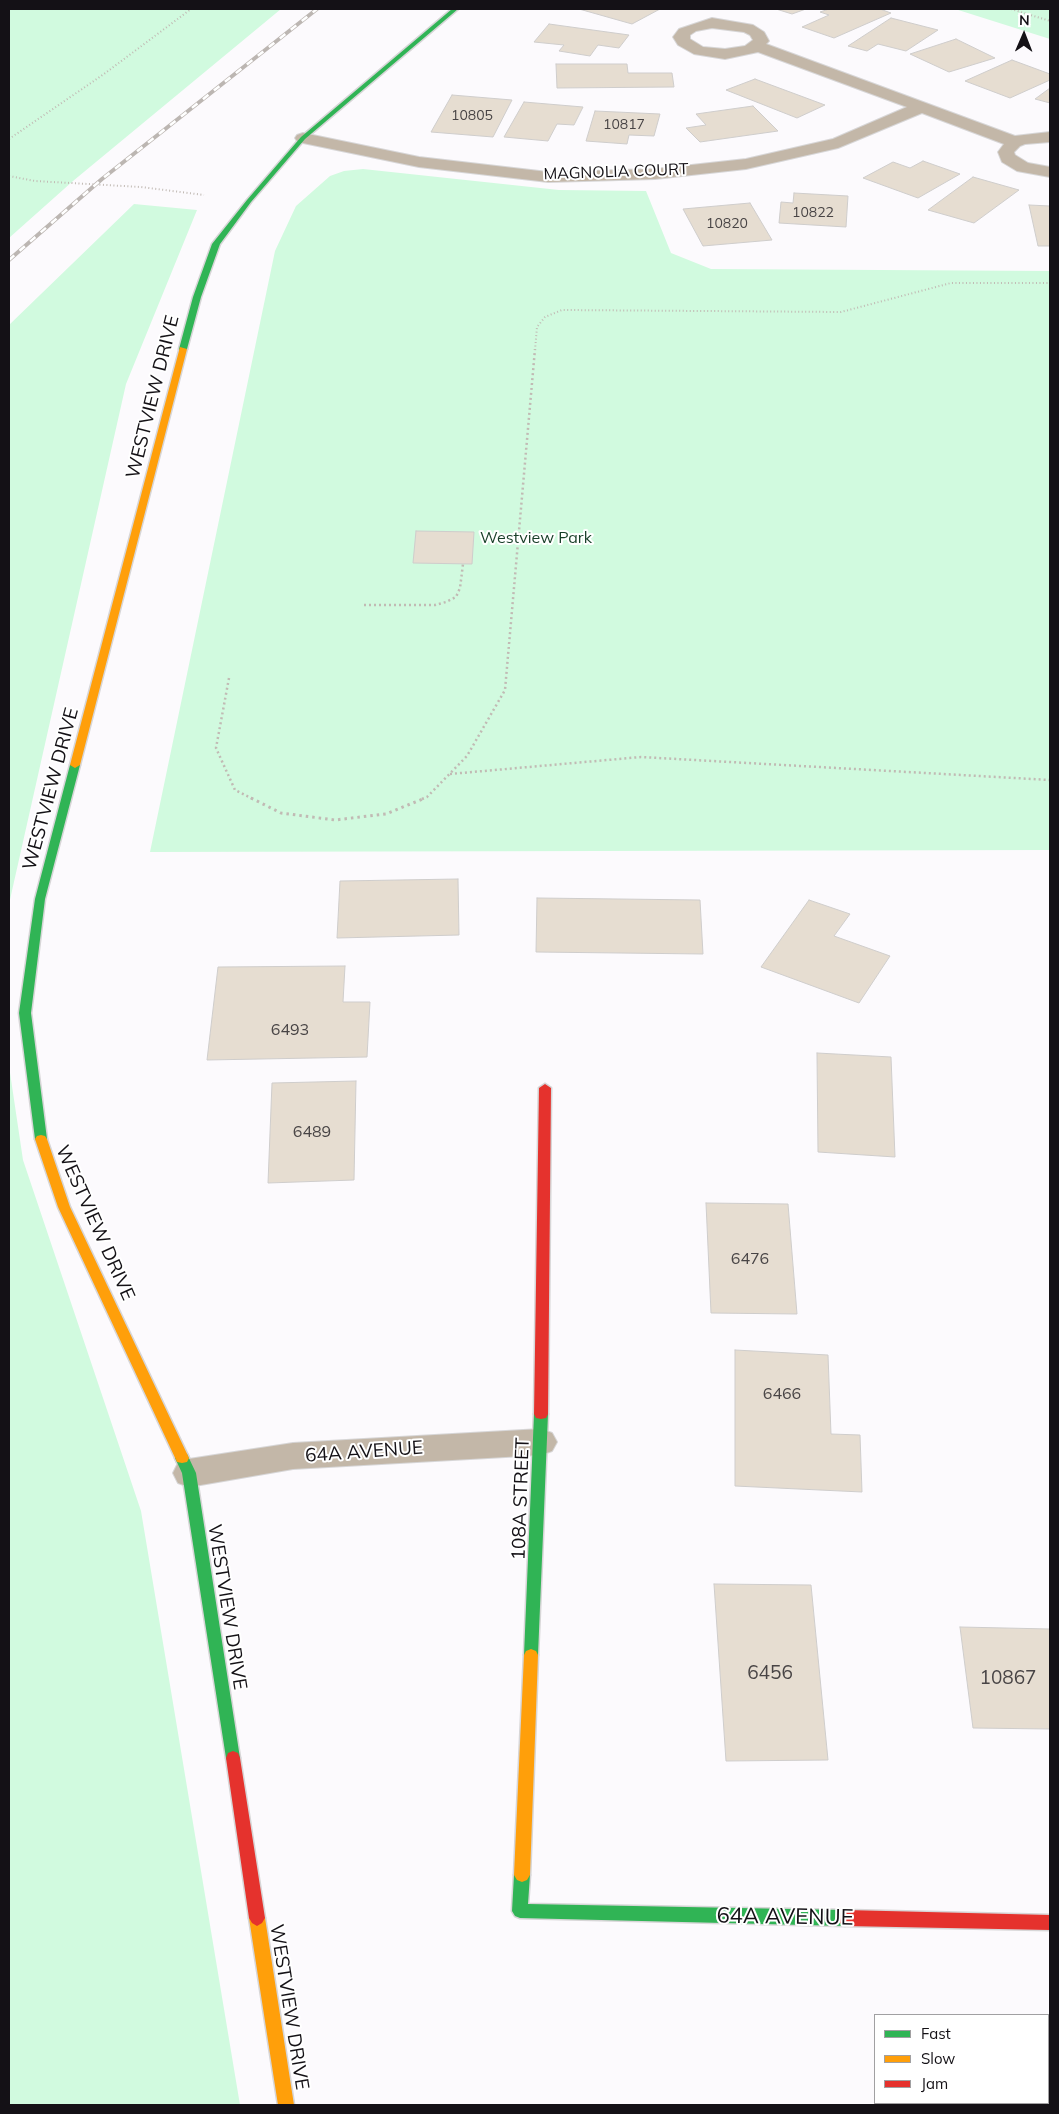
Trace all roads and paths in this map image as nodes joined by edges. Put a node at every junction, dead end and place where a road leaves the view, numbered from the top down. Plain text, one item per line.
1 (191, 9) edge
2 (455, 9) edge
3 (1011, 9) edge
4 (1050, 21) edge
5 (757, 46) dead end
6 (922, 107) junction
7 (303, 138) junction
8 (1050, 138) edge
9 (9, 139) edge
10 (1015, 142) junction
11 (1050, 172) edge
12 (9, 176) edge
13 (207, 195) dead end
14 (1050, 283) edge
15 (463, 564) dead end
16 (364, 605) dead end
17 (229, 678) dead end
18 (450, 774) junction
19 (1050, 780) edge
20 (545, 1088) dead end
21 (541, 1442) junction
22 (189, 1473) junction
23 (520, 1911) joint
24 (1050, 1923) edge
25 (286, 2105) edge

1 - 9 path
2 - 7 street, WESTVIEW DRIVE
3 - 4 path
5 - 6 street
6 - 7 street, MAGNOLIA COURT
6 - 10 street
7 - 22 street, WESTVIEW DRIVE
8 - 10 street
10 - 11 street
12 - 13 path
14 - 18 path
15 - 16 path
17 - 18 path
18 - 19 path
20 - 21 street, 108A STREET
21 - 22 street, 64A AVENUE
21 - 23 street, 108A STREET
22 - 25 street, WESTVIEW DRIVE
23 - 24 street, 64A AVENUE

